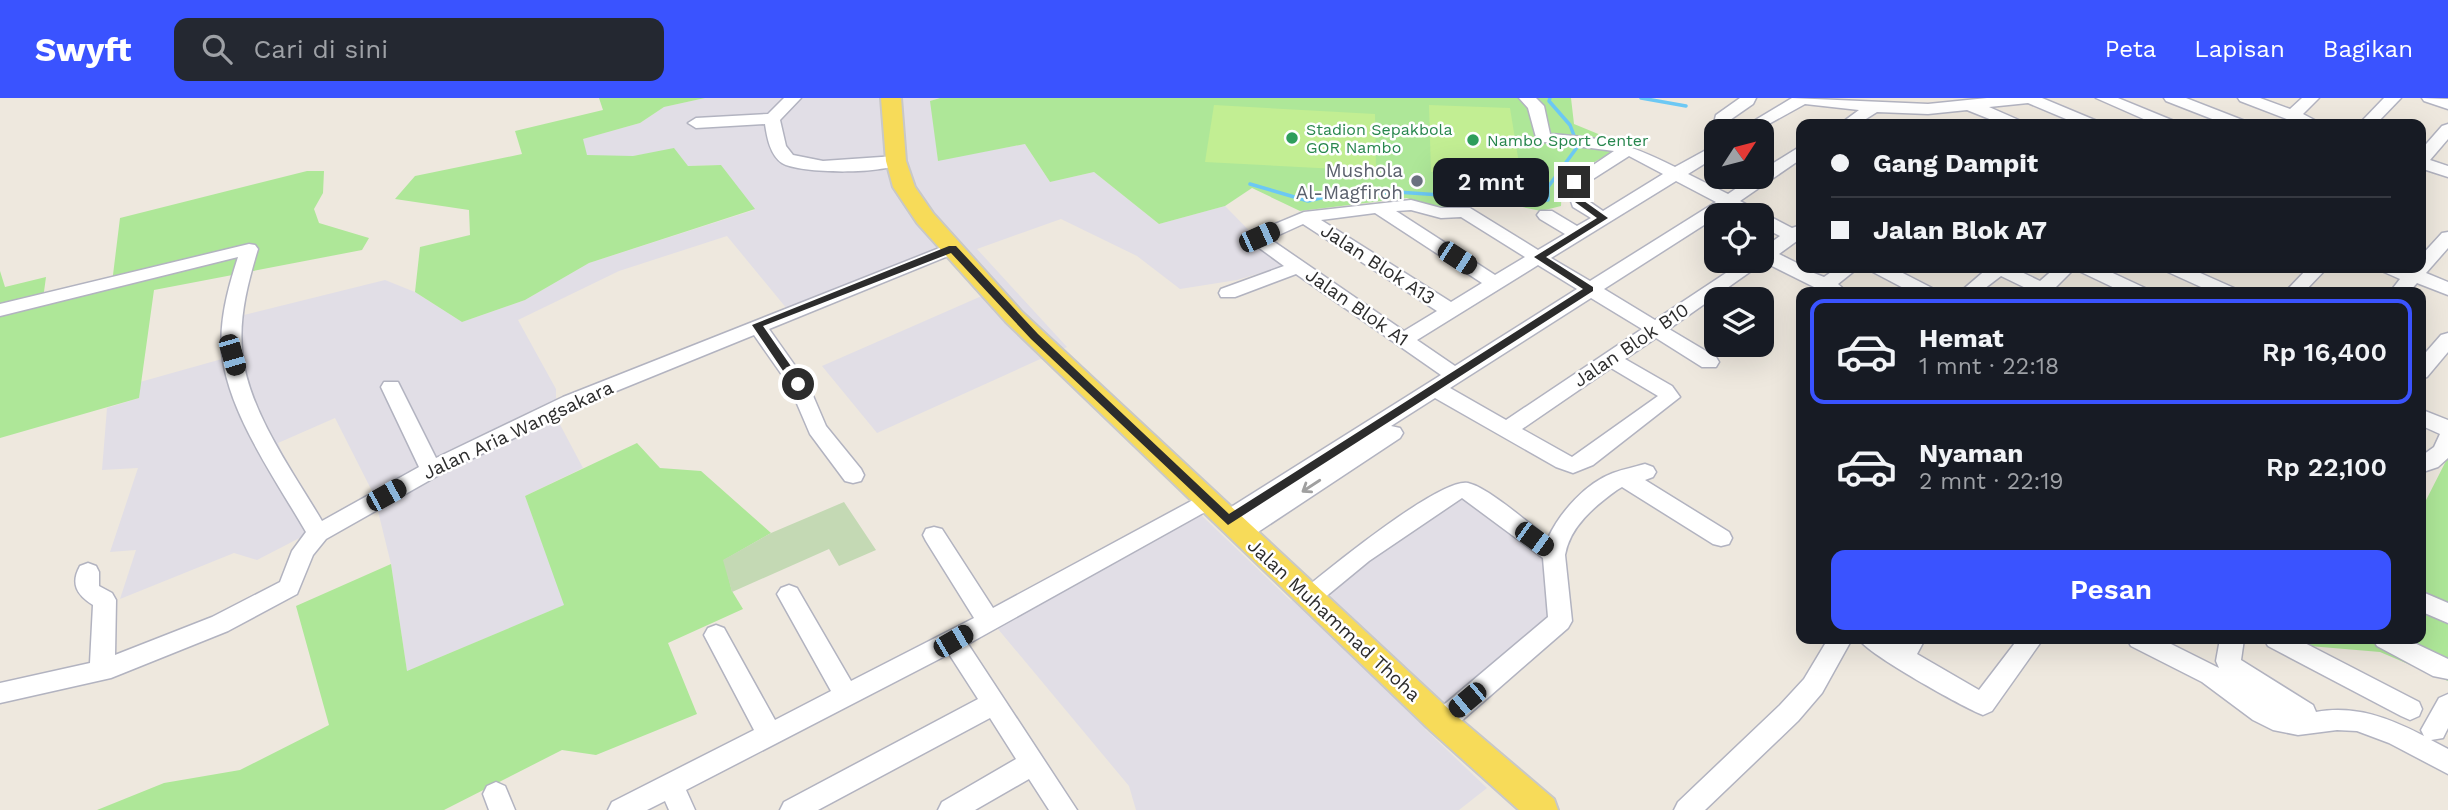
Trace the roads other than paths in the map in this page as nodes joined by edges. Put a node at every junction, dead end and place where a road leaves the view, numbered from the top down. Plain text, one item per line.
1 (793, 98) edge
2 (891, 98) edge
3 (1527, 98) edge
4 (1808, 98) edge
5 (2030, 98) edge
6 (2104, 98) edge
7 (2172, 98) edge
8 (2246, 98) edge
9 (2311, 98) edge
10 (2393, 98) edge
11 (2431, 98) edge
12 (1748, 99) edge
13 (2448, 104) edge
14 (1970, 105) junction
15 (1874, 107) junction
16 (1918, 116) edge
17 (2292, 116) junction
18 (772, 119) junction
19 (1722, 119) edge
20 (1765, 119) edge
21 (1847, 119) edge
22 (1857, 119) edge
23 (2003, 119) edge
24 (2079, 119) edge
25 (2156, 119) edge
26 (2226, 119) edge
27 (2300, 119) edge
28 (2372, 119) edge
29 (696, 123) dead end
30 (2448, 129) edge
31 (1626, 151) junction
32 (2426, 154) edge
33 (1796, 156) edge
34 (1704, 157) edge
35 (896, 161) junction
36 (2426, 163) edge
37 (1796, 165) edge
38 (2448, 172) edge
39 (1675, 174) junction
40 (1724, 203) edge
41 (1744, 203) edge
42 (1745, 203) edge
43 (1378, 207) junction
44 (1546, 215) dead end
45 (1304, 217) junction
46 (1603, 218) junction
47 (1774, 224) edge
48 (1704, 229) edge
49 (1704, 229) edge
50 (1578, 233) junction
51 (1796, 233) edge
52 (1796, 234) edge
53 (2448, 237) edge
54 (952, 248) junction
55 (1774, 249) edge
56 (1539, 257) junction
57 (2426, 262) edge
58 (1774, 263) edge
59 (1298, 267) junction
60 (1738, 273) edge
61 (1796, 273) edge
62 (1796, 273) edge
63 (1845, 273) edge
64 (1906, 273) edge
65 (1993, 273) edge
66 (2009, 273) edge
67 (2061, 273) edge
68 (2098, 273) edge
69 (2313, 273) edge
70 (2405, 273) edge
71 (2417, 273) edge
72 (2208, 274) edge
73 (2414, 276) junction
74 (1496, 284) junction
75 (1827, 287) edge
76 (1833, 287) edge
77 (1920, 287) edge
78 (1975, 287) edge
79 (2037, 287) edge
80 (2049, 287) edge
81 (2127, 287) edge
82 (2222, 287) edge
83 (2299, 287) edge
84 (2404, 287) edge
85 (2448, 289) edge
86 (1595, 292) junction
87 (1228, 293) dead end
88 (0, 310) edge
89 (1451, 311) junction
90 (757, 325) junction
91 (1655, 328) junction
92 (2448, 339) edge
93 (1404, 340) junction
94 (1610, 359) junction
95 (1709, 362) dead end
96 (2426, 365) edge
97 (1456, 376) junction
98 (391, 387) dead end
99 (1442, 393) junction
100 (2426, 419) edge
101 (2448, 429) edge
102 (1506, 430) junction
103 (2448, 438) edge
104 (2426, 464) edge
105 (431, 470) junction
106 (1645, 472) dead end
107 (853, 475) dead end
108 (1624, 478) junction
109 (1206, 501) junction
110 (1235, 526) junction
111 (318, 533) junction
112 (934, 535) dead end
113 (1721, 538) dead end
114 (1554, 554) junction
115 (89, 572) dead end
116 (789, 594) dead end
117 (1310, 597) junction
118 (2426, 603) edge
119 (2448, 614) edge
120 (989, 621) junction
121 (716, 635) dead end
122 (953, 641) junction
123 (1837, 644) edge
124 (2027, 644) edge
125 (2149, 644) edge
126 (2231, 644) edge
127 (2286, 644) edge
128 (2394, 644) edge
129 (1908, 648) edge
130 (2448, 669) edge
131 (102, 671) junction
132 (0, 693) edge
133 (846, 696) junction
134 (994, 703) junction
135 (2448, 705) edge
136 (2410, 709) dead end
137 (2304, 712) dead end
138 (1442, 722) junction
139 (770, 735) junction
140 (2429, 738) junction
141 (1034, 763) junction
142 (2448, 763) edge
143 (671, 785) junction
144 (621, 810) edge
145 (682, 810) edge
146 (793, 810) edge
147 (951, 810) edge
148 (1064, 810) edge
149 (1542, 810) edge
150 (1688, 810) edge

1 - 18 street
2 - 35 main road, Jalan Muhammad Thoha
3 - 31 street
4 - 15 street
4 - 20 street
4 - 21 street
5 - 14 street
5 - 24 street
6 - 25 street
7 - 26 street
8 - 17 street
9 - 17 street
10 - 28 street
11 - 13 street
12 - 19 street
14 - 16 street
14 - 23 street
15 - 16 street
15 - 22 street
17 - 27 street
18 - 29 street
18 - 35 street
30 - 32 street
31 - 39 street
31 - 46 street
33 - 41 street
34 - 39 street
35 - 54 main road, Jalan Muhammad Thoha
36 - 38 street
37 - 42 street
39 - 40 street
39 - 46 street
43 - 45 street
43 - 56 street
43 - 74 street
44 - 50 street
45 - 59 street, Jalan Blok A1
45 - 89 street, Jalan Blok A13
46 - 50 street
47 - 51 street
48 - 86 street
49 - 86 street
50 - 56 street
52 - 55 street, Jalan Blok B10
53 - 57 street
54 - 90 street, Jalan Aria Wangsakara
54 - 109 main road, Jalan Muhammad Thoha
56 - 74 street
56 - 86 street
58 - 62 street
59 - 87 street
59 - 93 street, Jalan Blok A1
60 - 91 street, Jalan Blok B10
61 - 75 street
63 - 76 street
64 - 77 street
65 - 78 street
66 - 79 street
67 - 80 street
68 - 81 street
69 - 83 street
70 - 73 street
71 - 73 street
72 - 82 street
73 - 84 street
73 - 85 street
74 - 89 street
86 - 91 street
86 - 97 street
86 - 99 street
88 - 111 street
89 - 93 street
90 - 105 street, Jalan Aria Wangsakara
90 - 107 street
91 - 94 street, Jalan Blok B10
91 - 95 street
92 - 96 street
93 - 97 street, Jalan Blok A1
94 - 102 street, Jalan Blok B10
94 - 102 street
97 - 99 street
98 - 105 street
99 - 102 street
99 - 110 street
100 - 101 street
103 - 104 street
105 - 111 street, Jalan Aria Wangsakara
106 - 108 street
108 - 113 street
108 - 114 street
109 - 110 main road, Jalan Muhammad Thoha
109 - 120 street
110 - 117 main road, Jalan Muhammad Thoha
111 - 131 street, Jalan Aria Wangsakara
112 - 120 street
114 - 117 street
114 - 138 street
115 - 131 street
116 - 133 street
117 - 138 main road, Jalan Muhammad Thoha
118 - 119 street
120 - 122 street
121 - 139 street
122 - 133 street
122 - 134 street
123 - 150 street
124 - 129 street
125 - 140 street
126 - 137 street
127 - 136 street
128 - 130 street
131 - 132 street, Jalan Aria Wangsakara
133 - 139 street
134 - 141 street
134 - 146 street
135 - 140 street
138 - 149 main road, Jalan Muhammad Thoha
139 - 143 street
140 - 142 street
141 - 147 street
141 - 148 street
143 - 144 street
143 - 145 street

